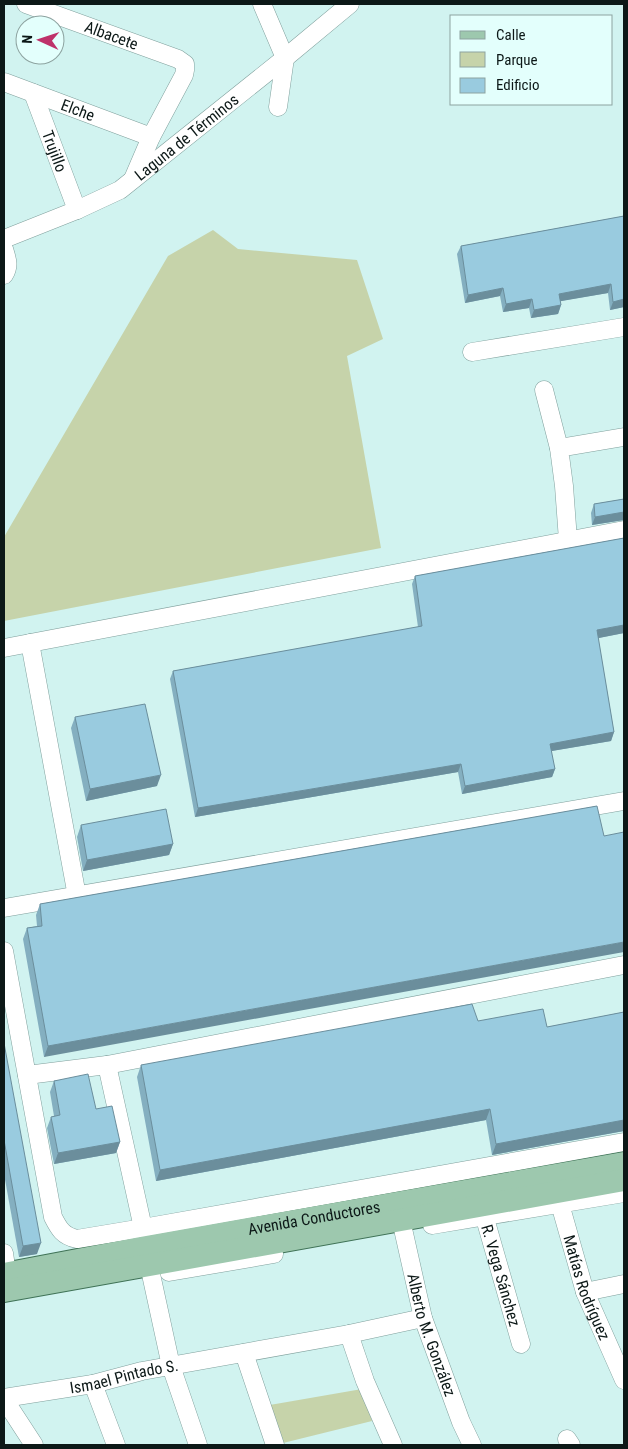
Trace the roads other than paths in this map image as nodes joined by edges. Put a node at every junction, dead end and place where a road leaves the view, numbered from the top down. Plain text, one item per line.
1 (26, 4) edge
2 (262, 4) edge
3 (350, 4) edge
4 (285, 58) junction
5 (4, 82) edge
6 (33, 93) junction
7 (278, 107) dead end
8 (151, 137) junction
9 (132, 182) junction
10 (77, 210) junction
11 (4, 239) edge
12 (4, 249) edge
13 (4, 275) edge
14 (624, 327) edge
15 (472, 352) dead end
16 (544, 390) dead end
17 (624, 437) edge
18 (558, 448) junction
19 (624, 530) edge
20 (568, 540) junction
21 (30, 643) junction
22 (4, 648) edge
23 (624, 801) edge
24 (77, 896) junction
25 (4, 908) edge
26 (4, 951) edge
27 (624, 965) edge
28 (107, 1065) junction
29 (27, 1075) junction
30 (624, 1142) edge
31 (624, 1163) edge
32 (624, 1180) edge
33 (624, 1193) edge
34 (559, 1198) junction
35 (483, 1212) junction
36 (402, 1225) junction
37 (143, 1228) junction
38 (150, 1270) junction
39 (5, 1273) edge
40 (624, 1284) edge
41 (585, 1292) junction
42 (4, 1302) edge
43 (423, 1318) junction
44 (348, 1334) junction
45 (521, 1344) dead end
46 (244, 1353) junction
47 (171, 1366) junction
48 (624, 1380) edge
49 (94, 1384) junction
50 (4, 1399) edge
51 (34, 1445) edge
52 (116, 1445) edge
53 (198, 1445) edge
54 (275, 1445) edge
55 (392, 1445) edge
56 (472, 1445) edge

1 - 8 street, Albacete
2 - 4 street
3 - 4 street, Laguna de Términos
4 - 7 street
4 - 9 street, Laguna de Términos
5 - 6 street, Elche
6 - 8 street, Elche
6 - 10 street, Trujillo
8 - 9 street
9 - 10 street, Laguna de Términos
10 - 11 street, Laguna de Términos
12 - 13 street
14 - 15 street
16 - 18 street
17 - 18 street
18 - 20 street
19 - 20 street
20 - 21 street
21 - 22 street
21 - 24 street
23 - 24 street
24 - 25 street
26 - 29 street
27 - 28 street
28 - 29 street
28 - 37 street
29 - 37 street
30 - 37 street
31 - 39 main road, Avenida Conductores
32 - 34 main road, Avenida Conductores
33 - 34 street
34 - 35 main road, Avenida Conductores
34 - 41 street, Matías Rodríguez
35 - 36 main road, Avenida Conductores
35 - 45 street, R. Vega Sánchez
36 - 38 main road, Avenida Conductores
36 - 43 street, Alberto M. González
38 - 39 main road, Avenida Conductores
38 - 42 street
38 - 47 street
40 - 41 street
41 - 48 street, Matías Rodríguez
43 - 44 street
43 - 56 street, Alberto M. González
44 - 46 street, Ismael Pintado S.
44 - 55 street
46 - 47 street, Ismael Pintado S.
46 - 54 street
47 - 49 street, Ismael Pintado S.
47 - 53 street
49 - 50 street, Ismael Pintado S.
49 - 52 street
50 - 51 street

